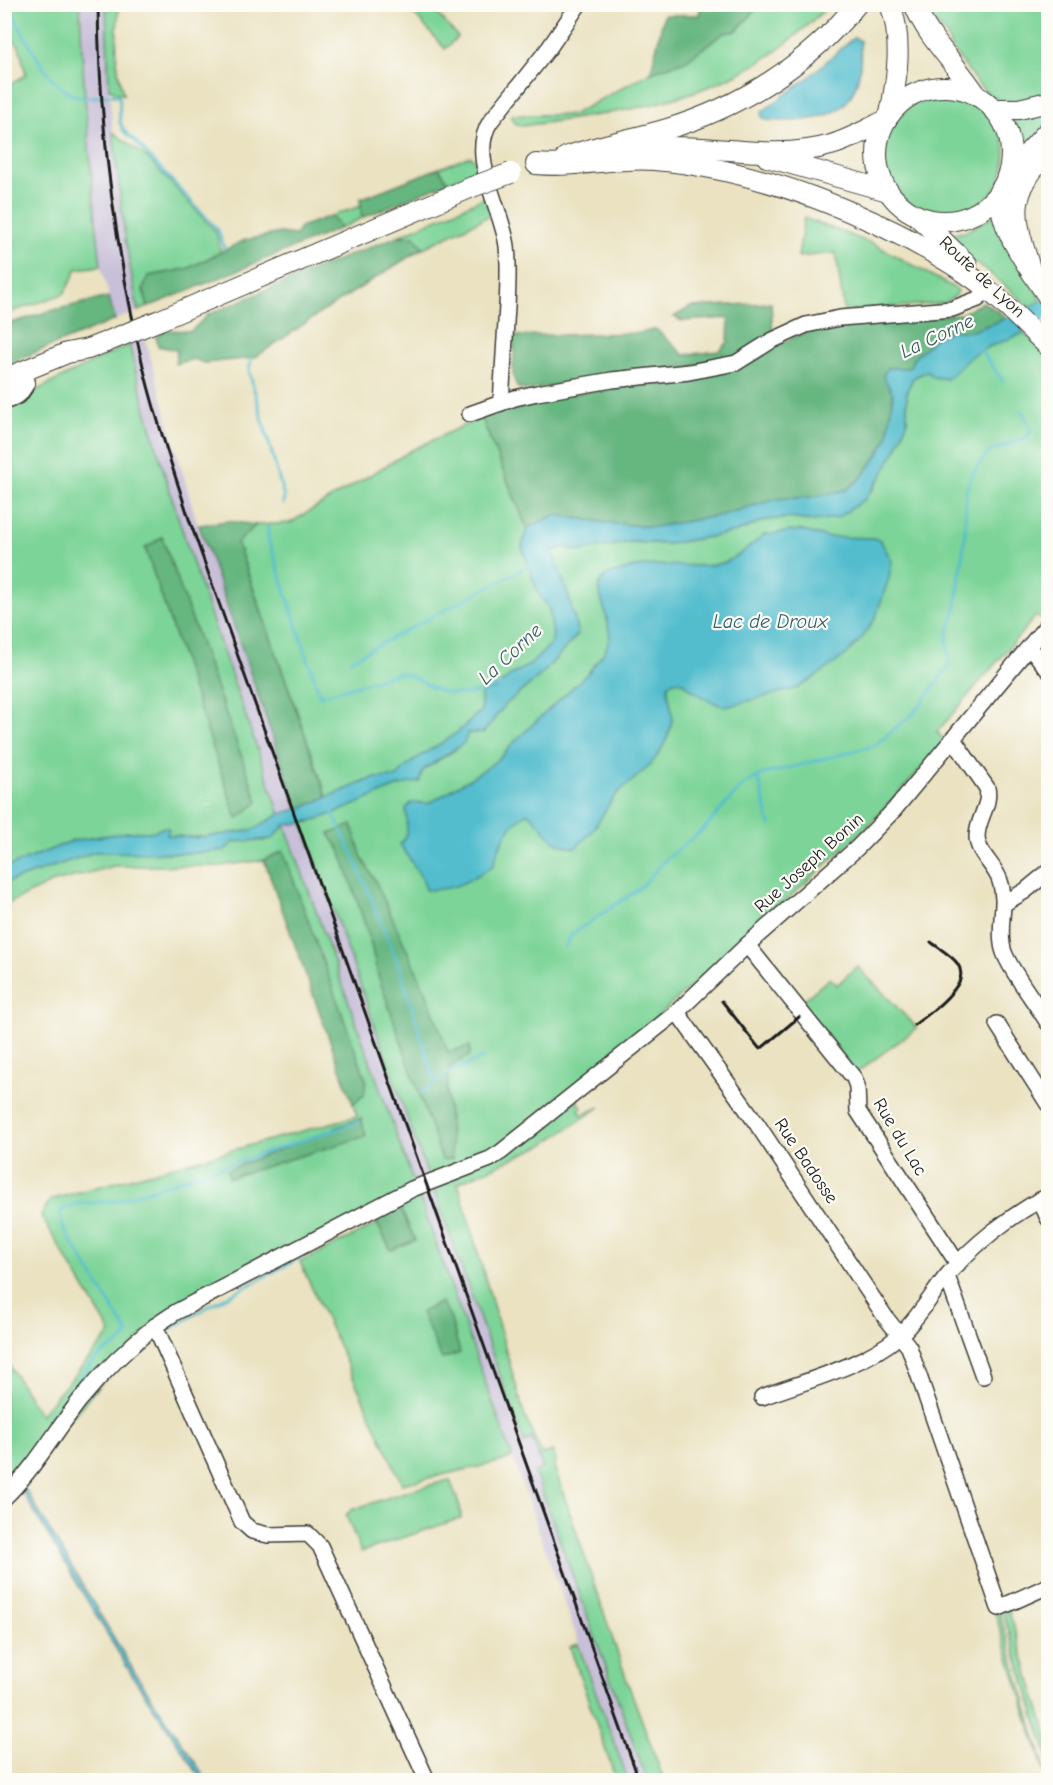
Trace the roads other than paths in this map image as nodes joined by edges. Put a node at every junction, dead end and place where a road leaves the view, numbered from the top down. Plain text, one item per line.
1 (579, 4) edge
2 (857, 4) edge
3 (890, 4) edge
4 (914, 4) edge
5 (977, 96) junction
6 (1048, 102) edge
7 (993, 109) junction
8 (888, 117) junction
9 (1048, 132) edge
10 (1048, 152) edge
11 (756, 153) junction
12 (566, 157) junction
13 (536, 164) junction
14 (1004, 183) junction
15 (888, 191) junction
16 (914, 214) junction
17 (1030, 268) junction
18 (986, 289) junction
19 (1046, 293) edge
20 (1048, 339) edge
21 (1048, 346) edge
22 (11, 384) edge
23 (4, 398) edge
24 (501, 403) junction
25 (470, 414) dead end
26 (1048, 624) edge
27 (1030, 647) junction
28 (1048, 670) edge
29 (953, 739) junction
30 (1048, 872) edge
31 (1005, 903) junction
32 (747, 945) junction
33 (677, 1012) junction
34 (1048, 1023) edge
35 (997, 1024) dead end
36 (1048, 1104) edge
37 (1044, 1198) edge
38 (1048, 1218) edge
39 (958, 1264) junction
40 (947, 1276) junction
41 (155, 1326) junction
42 (900, 1335) junction
43 (983, 1376) dead end
44 (762, 1397) dead end
45 (4, 1498) edge
46 (1048, 1586) edge
47 (427, 1780) edge

1 - 24 street
2 - 12 main road
3 - 8 main road
4 - 5 main road
5 - 7 main road
5 - 8 main road
6 - 7 main road
7 - 14 main road
8 - 11 main road
8 - 15 main road
9 - 14 main road
10 - 17 main road
11 - 12 main road
11 - 15 main road
12 - 13 main road
13 - 18 main road
13 - 22 main road, bridge
14 - 16 main road
14 - 17 main road, Route de Lyon
15 - 16 main road
16 - 20 main road, Route de Lyon
17 - 19 main road, Route de Lyon
18 - 21 main road
18 - 24 street
22 - 23 highway
24 - 25 street
26 - 27 street, Rue Joseph Bonin
27 - 28 street
27 - 29 street, Rue Joseph Bonin
29 - 31 street
29 - 32 street, Rue Joseph Bonin
30 - 31 street
31 - 34 street
32 - 33 street, Rue Joseph Bonin
32 - 39 street, Rue du Lac
33 - 41 street, Rue Joseph Bonin
33 - 42 street, Rue Badosse
35 - 36 street
37 - 38 street
37 - 39 street
39 - 40 street
40 - 42 street
40 - 43 street
41 - 45 street, Rue Joseph Bonin
41 - 47 street
42 - 44 street
42 - 46 street, Rue Badosse

